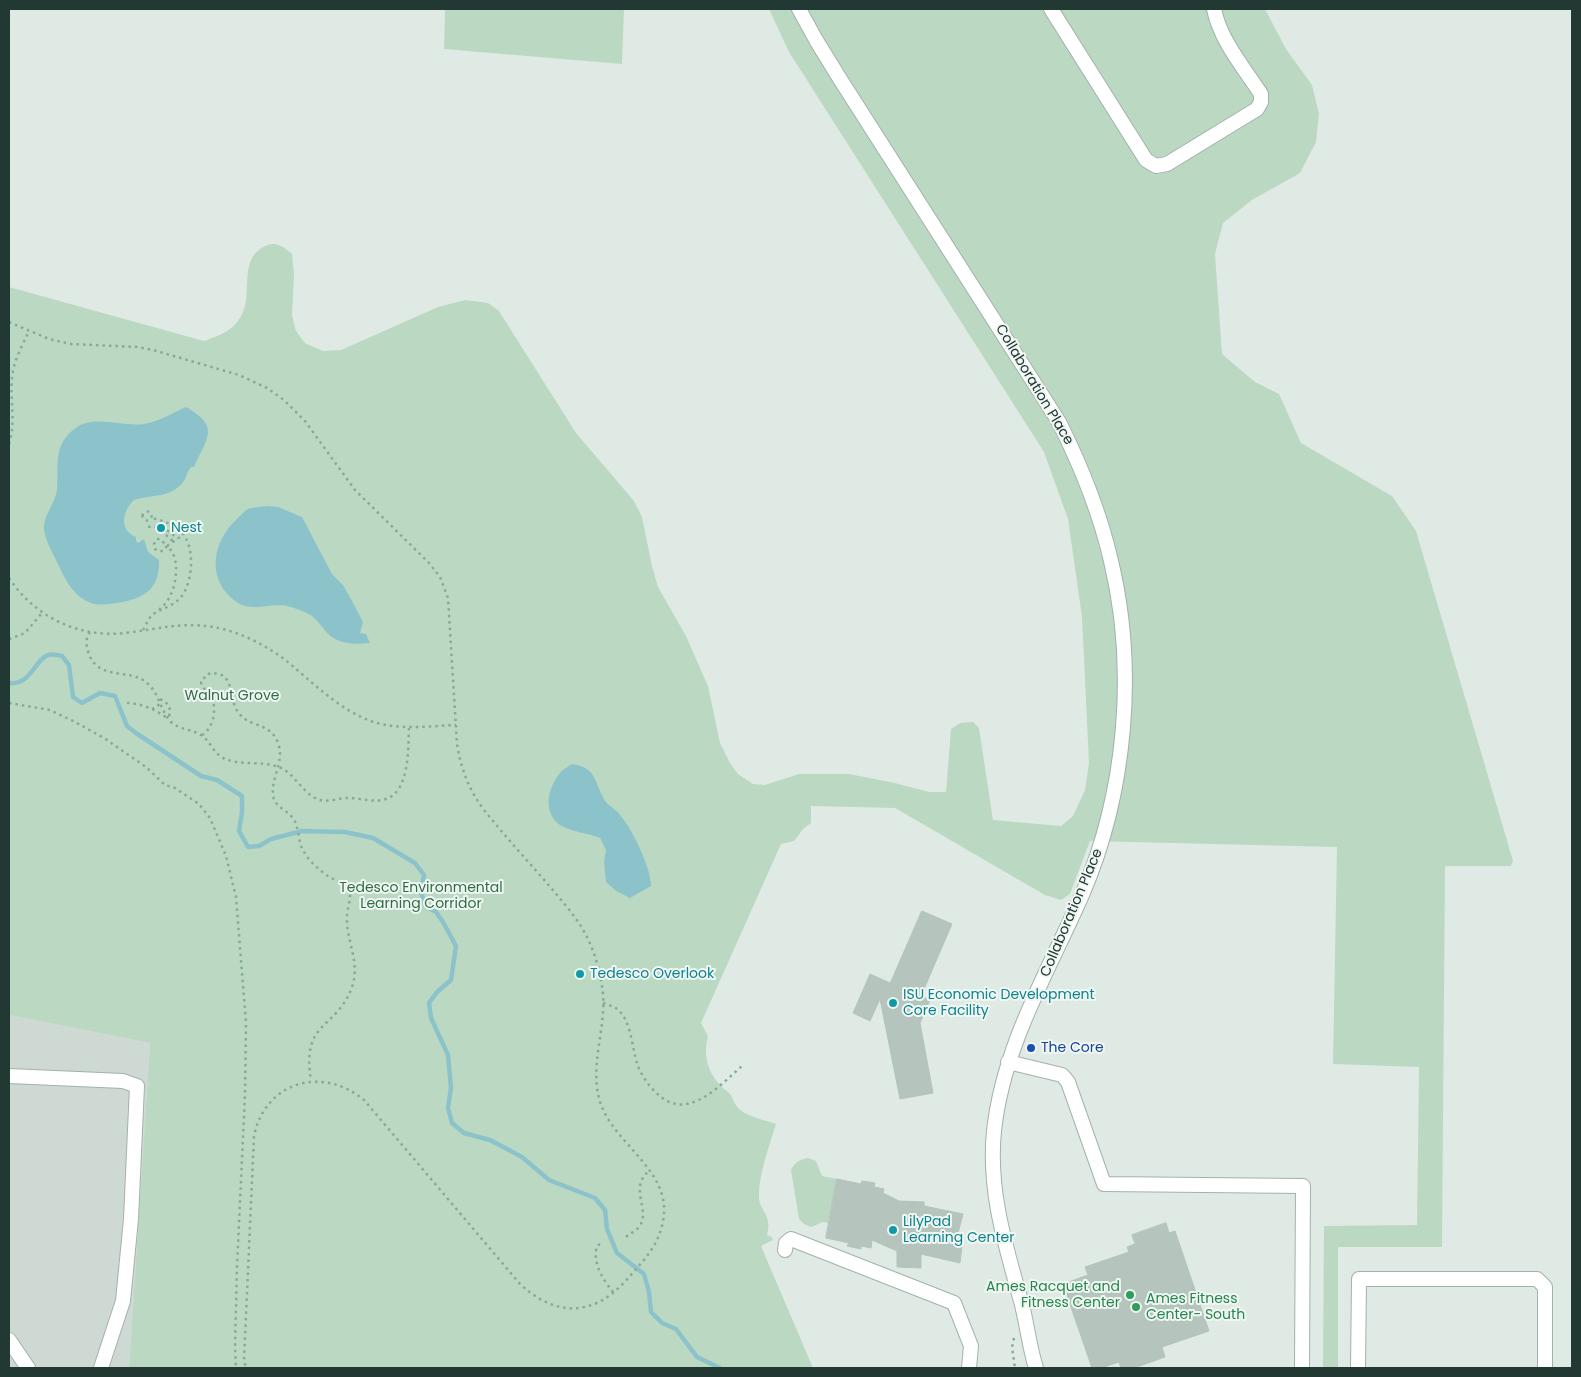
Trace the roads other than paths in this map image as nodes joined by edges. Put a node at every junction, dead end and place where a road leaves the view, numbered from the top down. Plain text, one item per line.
1 (799, 9) edge
2 (1051, 9) edge
3 (1214, 9) edge
4 (1008, 1062) junction
5 (9, 1076) edge
6 (785, 1250) dead end
7 (9, 1340) edge
8 (1031, 1353) junction
9 (28, 1368) edge
10 (101, 1368) edge
11 (969, 1368) edge
12 (1030, 1368) edge
13 (1036, 1368) edge
14 (1302, 1368) edge
15 (1358, 1368) edge
16 (1545, 1368) edge

1 - 4 street, Collaboration Place
2 - 3 street
4 - 8 street, Collaboration Place
4 - 14 street
5 - 10 street
6 - 11 street
7 - 9 street
8 - 12 street, Collaboration Place
8 - 13 street, Collaboration Place
15 - 16 street

